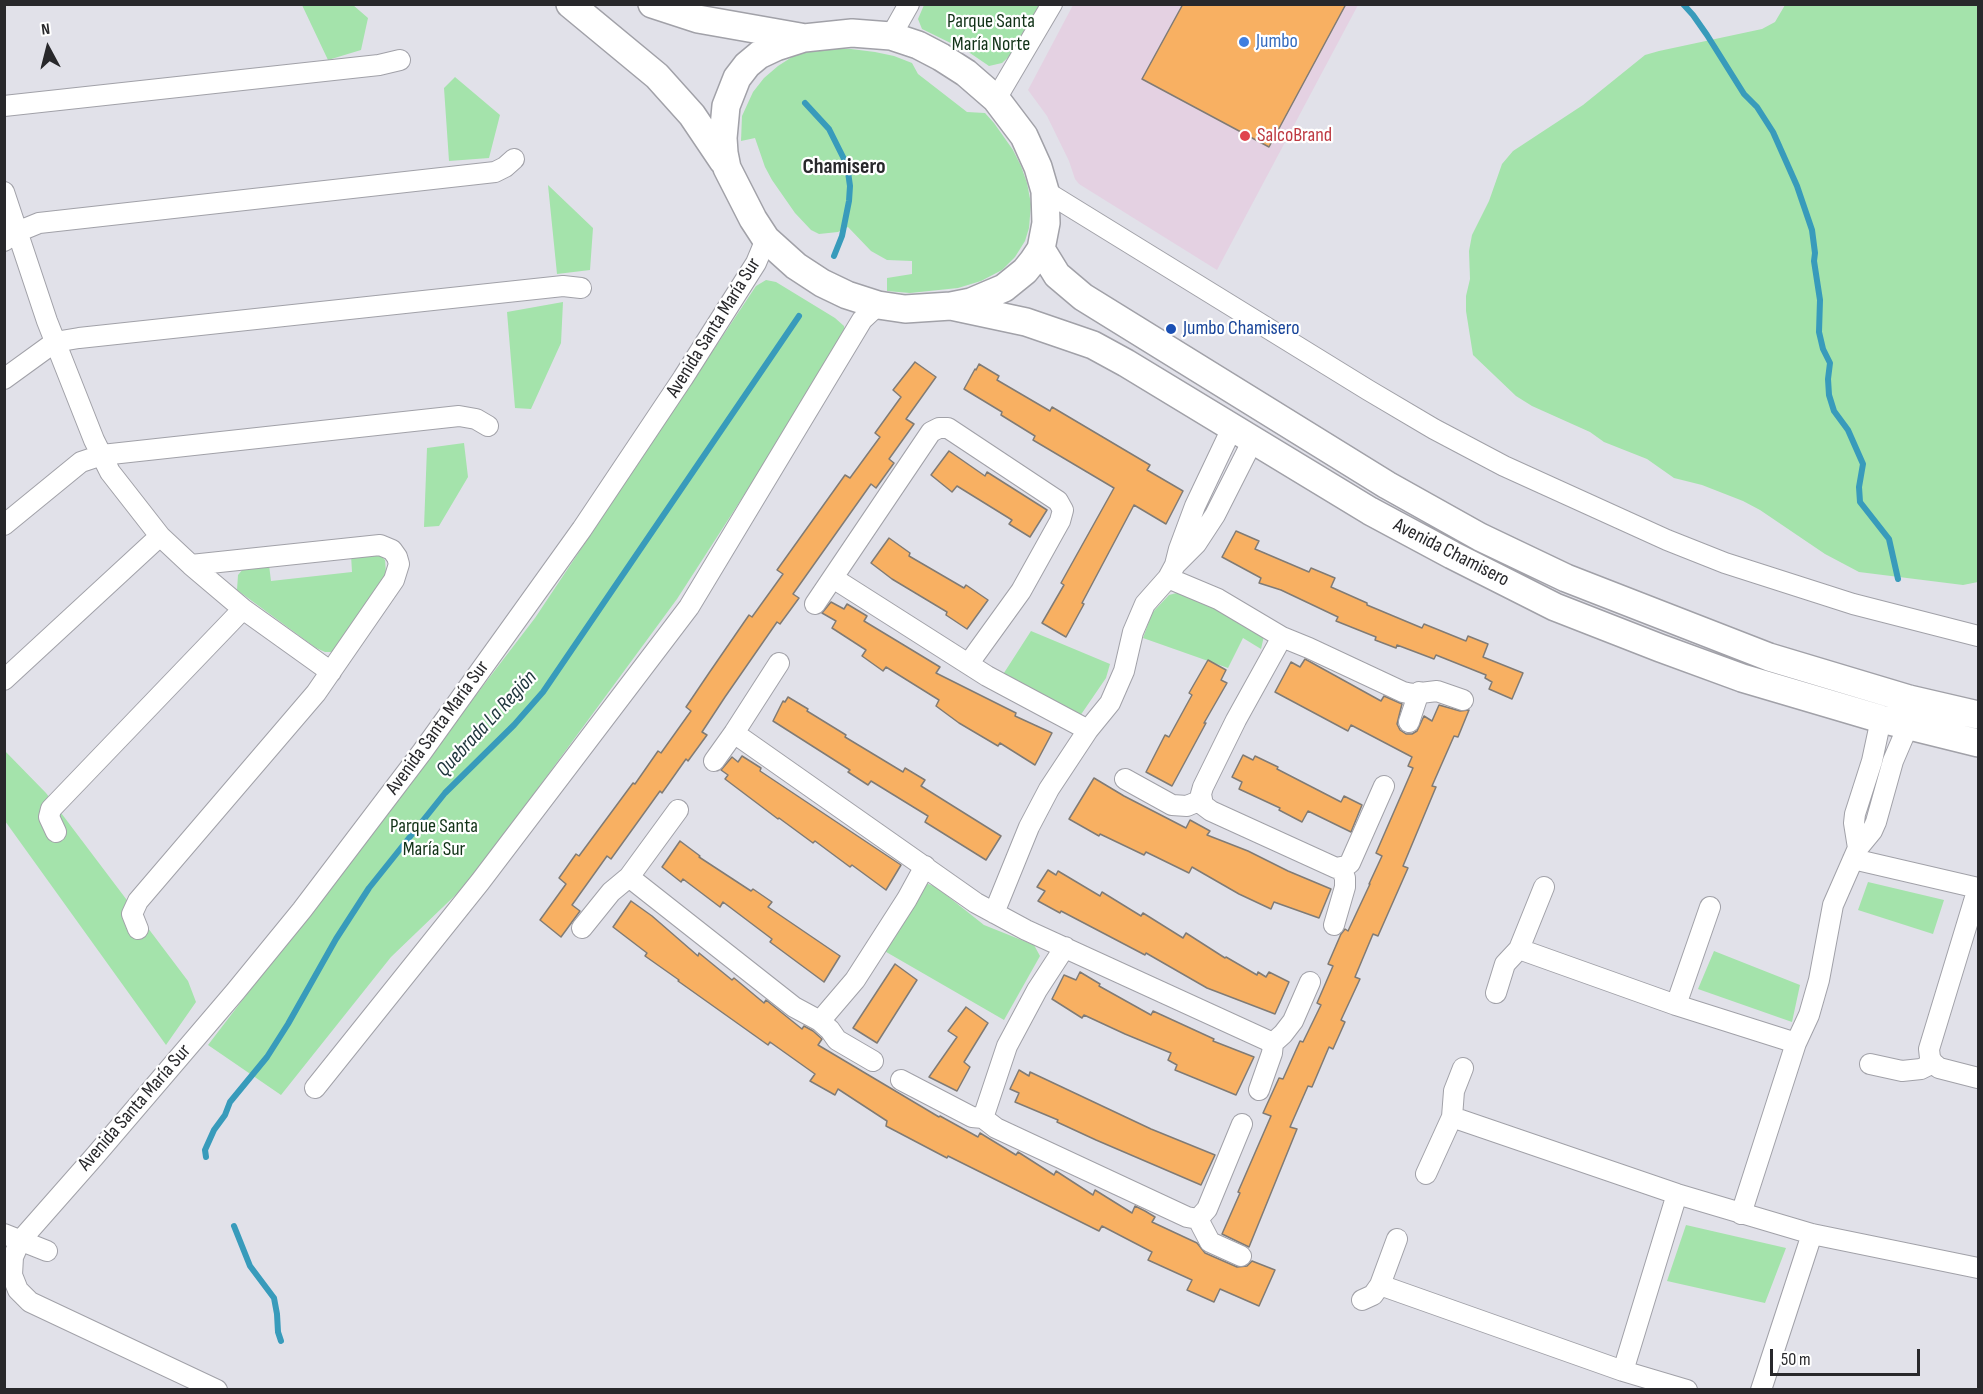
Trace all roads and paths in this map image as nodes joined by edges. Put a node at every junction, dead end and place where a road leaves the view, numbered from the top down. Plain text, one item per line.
1 (570, 4) edge
2 (652, 4) edge
3 (909, 4) edge
4 (1052, 4) edge
5 (891, 36) junction
6 (804, 38) junction
7 (400, 60) dead end
8 (996, 99) junction
9 (4, 106) edge
10 (514, 159) dead end
11 (727, 168) junction
12 (1045, 191) junction
13 (4, 192) edge
14 (11, 236) edge
15 (766, 239) junction
16 (1041, 249) junction
17 (581, 288) dead end
18 (878, 305) junction
19 (951, 306) junction
20 (56, 342) junction
21 (4, 379) edge
22 (488, 426) dead end
23 (1243, 434) junction
24 (102, 455) junction
25 (4, 525) edge
26 (160, 536) junction
27 (191, 565) junction
28 (1171, 571) junction
29 (833, 578) junction
30 (815, 604) dead end
31 (243, 609) junction
32 (1978, 636) edge
33 (1282, 637) junction
34 (779, 663) dead end
35 (969, 663) junction
36 (331, 672) junction
37 (4, 680) edge
38 (1419, 692) junction
39 (1463, 700) dead end
40 (1978, 715) edge
41 (1881, 719) junction
42 (1409, 722) dead end
43 (1908, 726) junction
44 (1088, 730) junction
45 (734, 733) junction
46 (1978, 743) edge
47 (714, 761) dead end
48 (1125, 779) dead end
49 (1384, 786) dead end
50 (1202, 800) junction
51 (678, 810) dead end
52 (56, 832) dead end
53 (1855, 853) junction
54 (925, 866) junction
55 (1341, 868) junction
56 (629, 877) junction
57 (1544, 886) dead end
58 (1978, 888) edge
59 (1710, 907) dead end
60 (994, 913) junction
61 (1334, 925) dead end
62 (582, 928) dead end
63 (138, 929) dead end
64 (1065, 947) junction
65 (1520, 949) junction
66 (1310, 982) dead end
67 (1496, 993) dead end
68 (1676, 1005) junction
69 (820, 1021) junction
70 (1273, 1043) junction
71 (1796, 1043) junction
72 (873, 1061) dead end
73 (1933, 1063) junction
74 (1870, 1064) dead end
75 (1463, 1068) dead end
76 (1978, 1078) edge
77 (901, 1080) dead end
78 (315, 1088) dead end
79 (1259, 1090) dead end
80 (1452, 1117) junction
81 (983, 1118) junction
82 (1242, 1124) dead end
83 (1426, 1174) dead end
84 (1677, 1194) junction
85 (1742, 1214) junction
86 (1198, 1219) junction
87 (1812, 1234) junction
88 (12, 1238) edge
89 (1396, 1239) dead end
90 (46, 1251) dead end
91 (1241, 1256) dead end
92 (1978, 1268) edge
93 (1380, 1285) junction
94 (1362, 1300) dead end
95 (1623, 1371) junction
96 (217, 1389) edge
97 (1687, 1389) edge
98 (1761, 1389) edge

1 - 11 street
2 - 6 street
3 - 5 street
4 - 8 street
5 - 6 street
5 - 8 street
6 - 11 street
7 - 9 street
8 - 12 street
10 - 14 street
11 - 15 street
12 - 16 street
12 - 32 street
13 - 14 street
14 - 20 street
15 - 18 street
15 - 88 street, Avenida Santa María Sur
16 - 19 street
16 - 40 street, Avenida Chamisero
17 - 20 street
18 - 19 street
18 - 78 street
19 - 23 street, Avenida Chamisero
20 - 21 street
20 - 24 street
22 - 24 street
23 - 28 street
23 - 41 street, Avenida Chamisero
24 - 25 street
24 - 26 street
26 - 27 street
26 - 37 street
27 - 31 street
27 - 36 street
28 - 33 street
28 - 44 street
29 - 30 street
29 - 35 street
29 - 35 street
31 - 36 street
31 - 52 street
33 - 38 street
33 - 50 street
34 - 45 street
35 - 44 street
36 - 63 street
38 - 39 street
38 - 42 street
41 - 43 street, Avenida Chamisero
41 - 53 street
43 - 46 street, Avenida Chamisero
43 - 53 street
44 - 60 street
45 - 47 street
45 - 54 street
48 - 50 street
49 - 55 street
50 - 55 street
51 - 56 street
53 - 58 street
53 - 71 street
54 - 60 street
54 - 69 street
55 - 61 street
56 - 62 street
56 - 69 street
57 - 65 street
58 - 73 street
59 - 68 street
60 - 64 street
64 - 70 street
64 - 81 street
65 - 67 street
65 - 68 street
66 - 70 street
68 - 71 street
69 - 72 street
70 - 79 street
71 - 85 street
73 - 74 street
73 - 76 street
75 - 80 street
77 - 81 street
80 - 83 street
80 - 84 street
81 - 86 street
82 - 86 street
84 - 85 street
84 - 95 street
85 - 87 street
86 - 91 street
87 - 92 street
87 - 98 street
88 - 90 street
88 - 96 street
89 - 93 street
93 - 94 street
93 - 95 street
95 - 97 street

